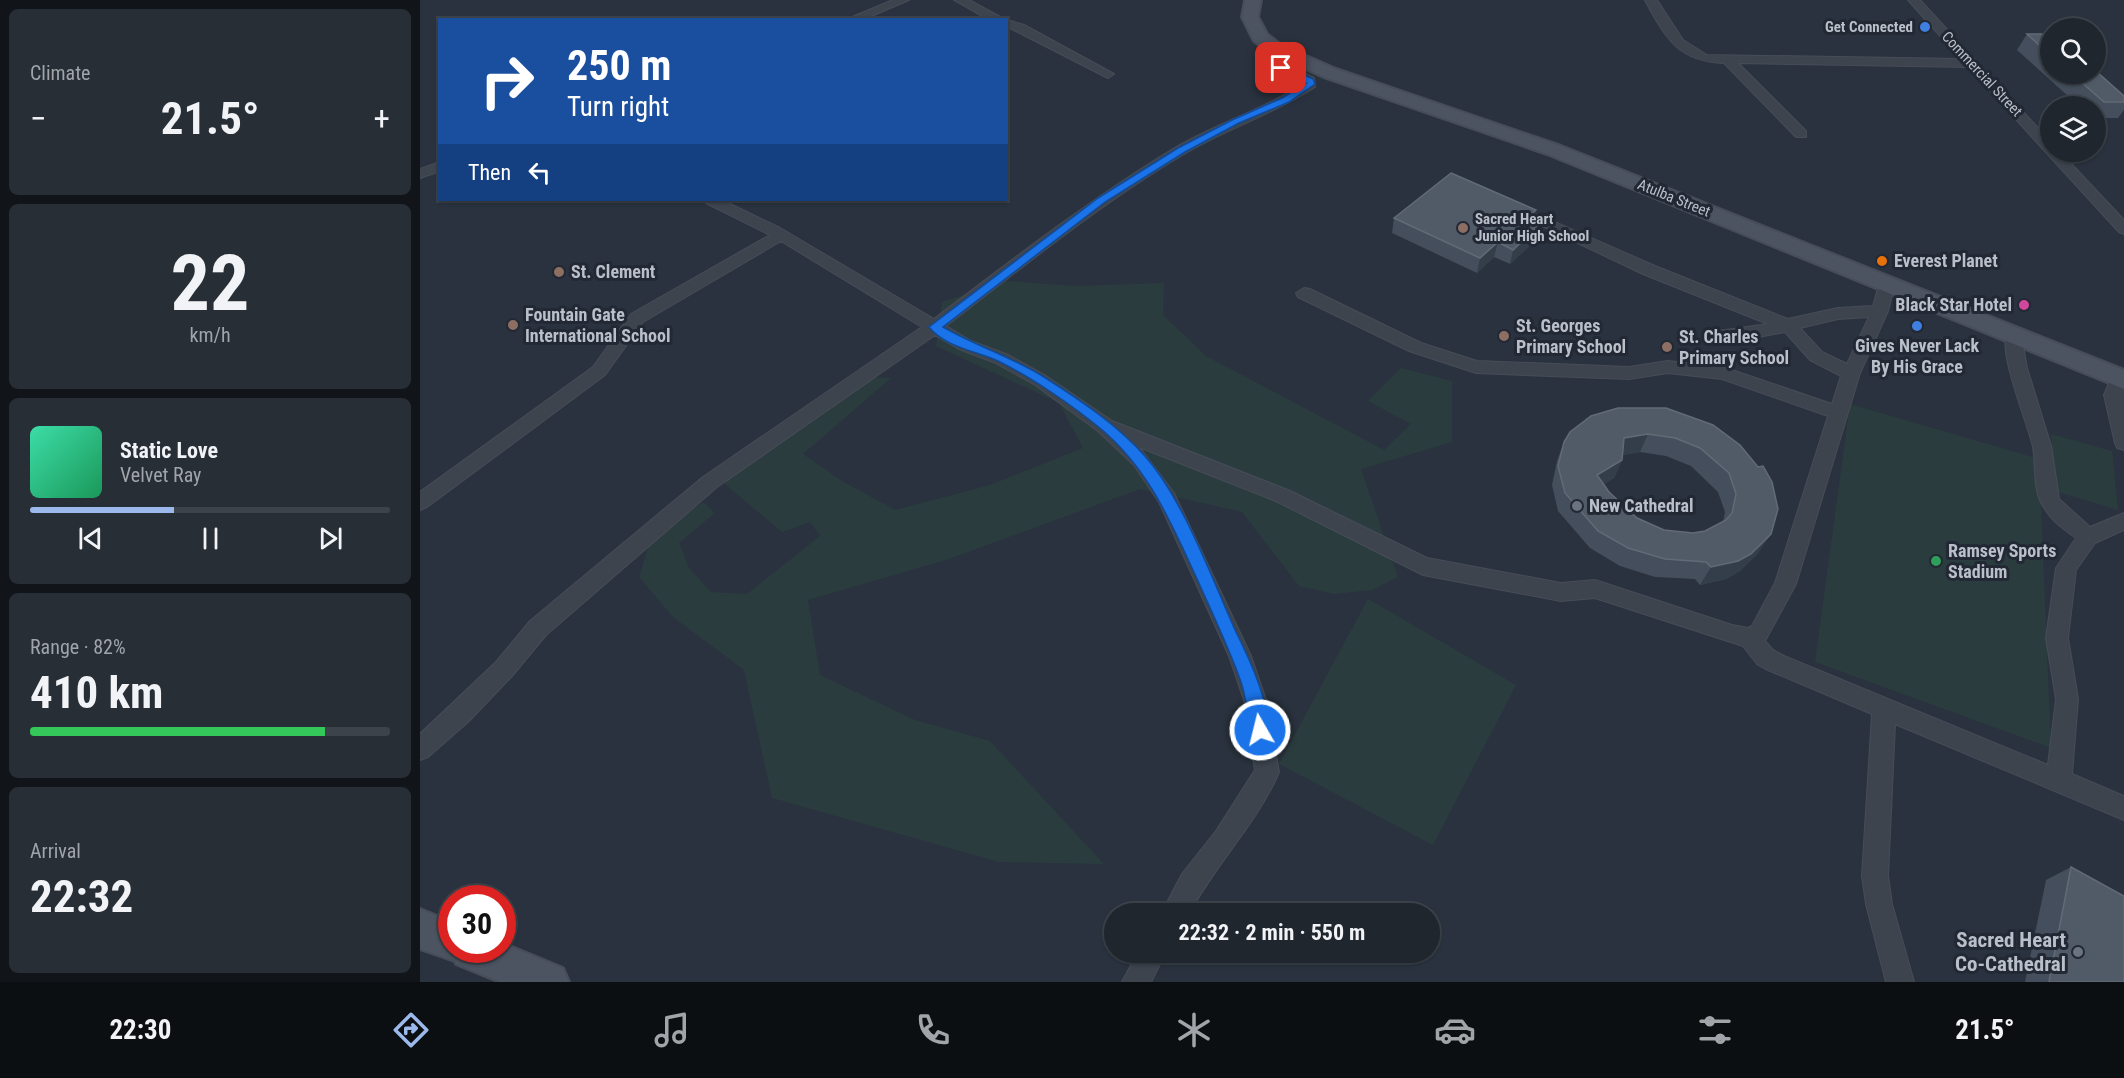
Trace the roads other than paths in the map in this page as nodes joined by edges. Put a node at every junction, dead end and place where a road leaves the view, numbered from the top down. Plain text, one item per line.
1 (903, 0) edge
2 (960, 0) edge
3 (1253, 0) edge
4 (1651, 0) edge
5 (1914, 0) edge
6 (854, 18) edge
7 (990, 18) edge
8 (1008, 23) edge
9 (1284, 53) junction
10 (1729, 61) junction
11 (1971, 63) junction
12 (1108, 74) dead end
13 (1801, 134) dead end
14 (2040, 137) edge
15 (420, 159) edge
16 (2063, 162) edge
17 (431, 169) edge
18 (1494, 200) edge
19 (713, 201) edge
20 (2124, 229) edge
21 (781, 235) junction
22 (1887, 282) junction
23 (1304, 293) dead end
24 (1880, 311) junction
25 (1790, 326) junction
26 (934, 327) junction
27 (2014, 334) junction
28 (1718, 336) dead end
29 (1851, 373) junction
30 (2122, 379) edge
31 (1840, 413) junction
32 (1106, 426) junction
33 (2124, 443) edge
34 (420, 502) edge
35 (2124, 521) edge
36 (2088, 537) junction
37 (1749, 639) junction
38 (1884, 708) junction
39 (420, 749) edge
40 (2059, 780) junction
41 (2124, 808) edge
42 (1180, 903) edge
43 (420, 929) edge
44 (438, 936) edge
45 (502, 963) edge
46 (1147, 963) edge
47 (549, 982) edge
48 (1136, 982) edge
49 (1900, 982) edge

1 - 6 street
2 - 7 street
3 - 9 street, Atulba Street
4 - 10 street
5 - 11 street, Commercial Street
8 - 12 street
9 - 22 street, Atulba Street
9 - 26 street
10 - 11 street
10 - 13 street
11 - 14 street, Commercial Street
15 - 17 street
16 - 20 street, Commercial Street
18 - 25 street
19 - 21 street
21 - 26 street
21 - 34 street
22 - 24 street
22 - 27 street, Atulba Street
23 - 31 street
24 - 25 street
24 - 29 street
25 - 28 street
25 - 29 street
26 - 32 street
26 - 39 street
27 - 30 street, Atulba Street
27 - 36 street
29 - 31 street
30 - 33 street
31 - 37 street
32 - 37 street
32 - 42 street
35 - 36 street
36 - 40 street
37 - 38 street
38 - 40 street
38 - 49 street
40 - 41 street
43 - 44 street
45 - 47 street
46 - 48 street

